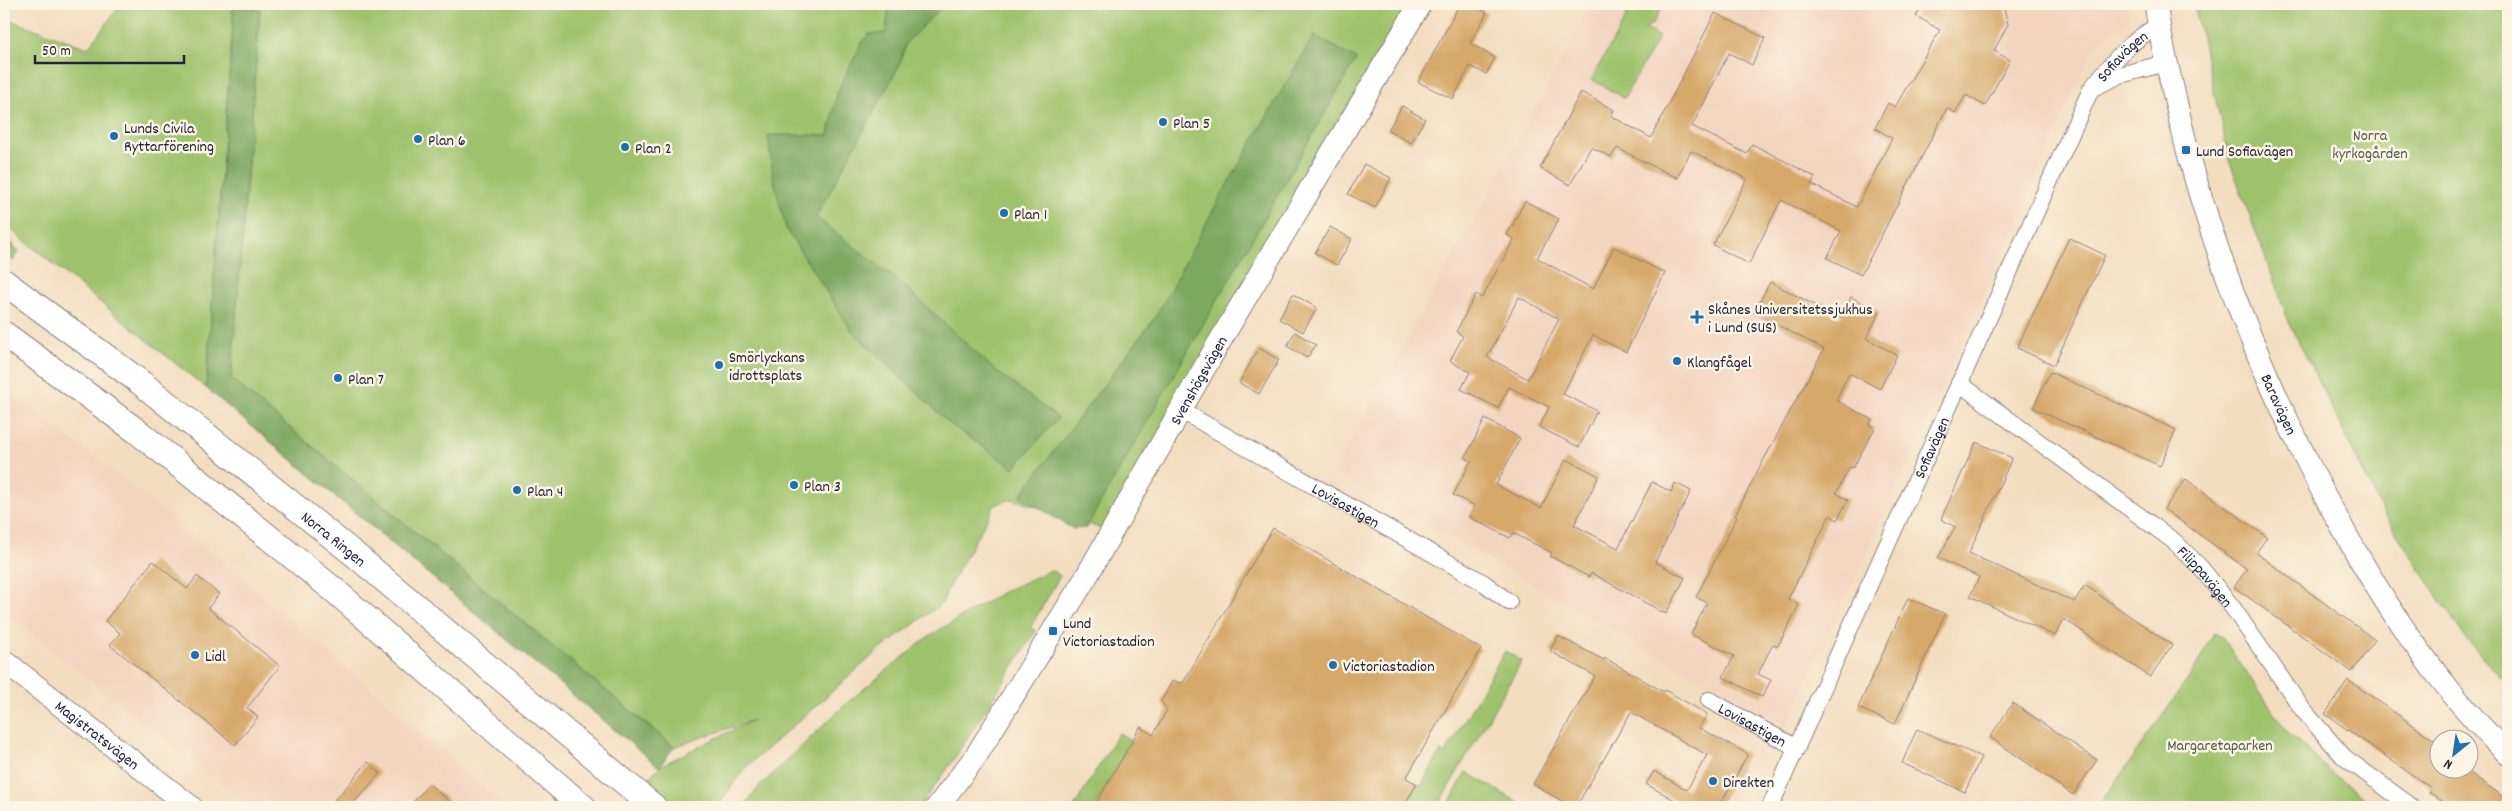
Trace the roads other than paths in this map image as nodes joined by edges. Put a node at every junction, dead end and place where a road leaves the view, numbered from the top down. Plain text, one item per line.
1 (1420, 4) edge
2 (2156, 4) edge
3 (2158, 26) junction
4 (2166, 63) junction
5 (2091, 89) junction
6 (4, 282) edge
7 (4, 334) edge
8 (1959, 383) junction
9 (1182, 411) junction
10 (1509, 602) dead end
11 (4, 661) edge
12 (1709, 700) dead end
13 (1797, 748) junction
14 (2508, 754) edge
15 (976, 756) junction
16 (191, 807) edge
17 (583, 807) edge
18 (654, 807) edge
19 (937, 807) edge
20 (953, 807) edge
21 (1770, 807) edge
22 (2412, 807) edge

1 - 9 street, Svenshögsvägen
2 - 3 street, Baravägen
3 - 4 street, Baravägen
3 - 5 street, Sofiavägen
4 - 5 street, Sofiavägen
4 - 14 street, Baravägen
5 - 8 street, Sofiavägen
6 - 18 main road, Norra Ringen
7 - 17 main road
8 - 13 street, Sofiavägen
8 - 22 street, Filippavägen
9 - 10 street, Lovisastigen
9 - 15 street, Svenshögsvägen
11 - 16 street, Magistratsvägen
12 - 13 street, Lovisastigen
13 - 21 street, Sofiavägen
15 - 19 street, Svenshögsvägen
15 - 20 street, Svenshögsvägen

